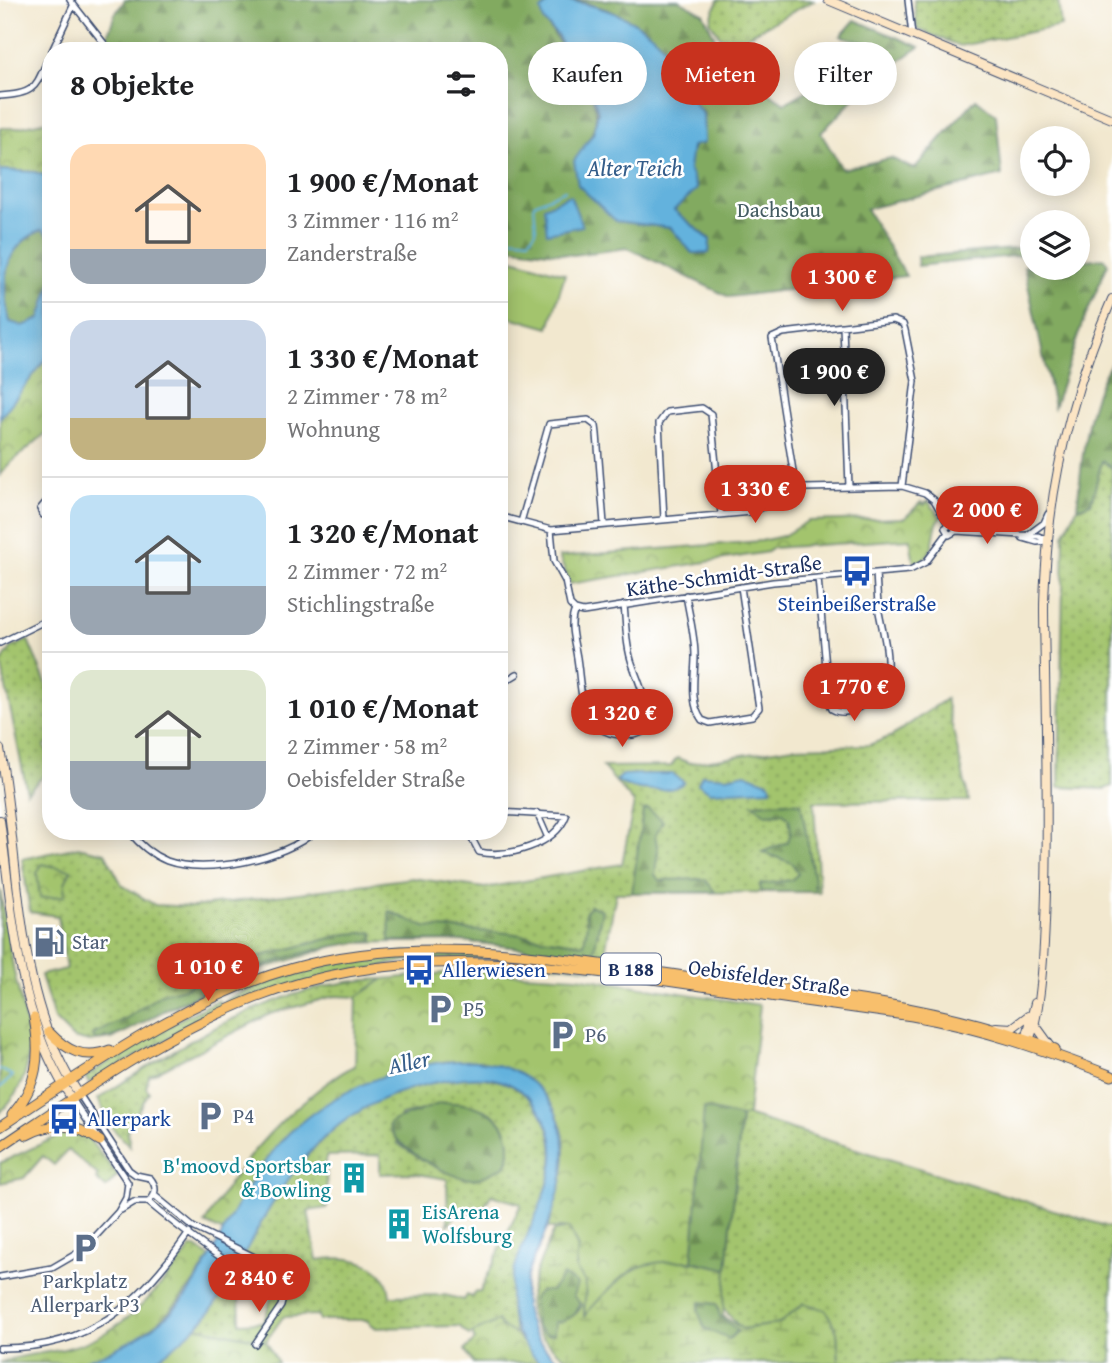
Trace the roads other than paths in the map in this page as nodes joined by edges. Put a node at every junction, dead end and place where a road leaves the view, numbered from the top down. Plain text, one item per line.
1 (828, 0) edge
2 (908, 0) edge
3 (71, 3) edge
4 (912, 35) junction
5 (55, 42) edge
6 (103, 42) edge
7 (42, 70) edge
8 (0, 96) edge
9 (1112, 119) edge
10 (1112, 299) edge
11 (843, 326) junction
12 (902, 486) junction
13 (849, 487) junction
14 (796, 490) junction
15 (1053, 505) junction
16 (721, 514) junction
17 (508, 519) edge
18 (664, 519) junction
19 (521, 523) junction
20 (604, 524) junction
21 (948, 524) junction
22 (551, 530) junction
23 (956, 531) junction
24 (947, 534) junction
25 (1028, 536) junction
26 (1020, 537) junction
27 (1048, 540) junction
28 (876, 573) junction
29 (818, 578) junction
30 (741, 587) junction
31 (686, 595) junction
32 (624, 605) junction
33 (575, 611) junction
34 (42, 622) edge
35 (0, 640) edge
36 (517, 674) dead end
37 (508, 680) edge
38 (0, 749) edge
39 (508, 812) edge
40 (537, 813) junction
41 (0, 824) edge
42 (548, 838) junction
43 (137, 840) edge
44 (302, 840) edge
45 (473, 840) edge
46 (15, 854) junction
47 (2, 856) edge
48 (0, 867) edge
49 (8, 877) junction
50 (23, 976) junction
51 (33, 976) junction
52 (230, 990) junction
53 (1039, 990) junction
54 (1033, 1008) junction
55 (229, 1009) junction
56 (34, 1018) junction
57 (1036, 1026) junction
58 (996, 1027) junction
59 (48, 1032) junction
60 (1026, 1040) junction
61 (128, 1043) junction
62 (1052, 1048) junction
63 (1112, 1074) edge
64 (66, 1083) junction
65 (76, 1097) junction
66 (2, 1125) edge
67 (100, 1140) junction
68 (0, 1147) edge
69 (136, 1175) junction
70 (128, 1183) junction
71 (127, 1194) junction
72 (154, 1195) junction
73 (134, 1202) junction
74 (148, 1202) junction
75 (118, 1212) junction
76 (192, 1227) junction
77 (188, 1234) junction
78 (0, 1277) edge
79 (284, 1294) junction
80 (255, 1344) dead end
81 (0, 1349) edge

1 - 4 street
2 - 4 street
3 - 5 street
3 - 6 street
4 - 9 street
7 - 8 street
10 - 15 street
11 - 12 street
11 - 13 street
11 - 14 street
12 - 13 street
12 - 21 street
13 - 14 street
14 - 16 street
15 - 25 street
15 - 27 street
16 - 18 street
16 - 18 street
17 - 19 street
18 - 20 street
19 - 20 street
19 - 22 street
20 - 22 street
21 - 23 street
21 - 24 street
22 - 33 street
23 - 24 street
23 - 26 street
24 - 28 street, Käthe-Schmidt-Straße
25 - 26 street
25 - 27 street
26 - 27 street
27 - 53 street
28 - 29 street, Käthe-Schmidt-Straße
28 - 29 street
29 - 30 street, Käthe-Schmidt-Straße
30 - 31 street, Käthe-Schmidt-Straße
30 - 31 street
31 - 32 street, Käthe-Schmidt-Straße
32 - 33 street, Käthe-Schmidt-Straße
32 - 33 street
34 - 35 street
36 - 37 street
38 - 46 street
39 - 40 street
40 - 42 street
40 - 42 street
41 - 47 street
42 - 45 street
43 - 44 street
46 - 47 street
46 - 51 street
47 - 49 street
48 - 49 street
49 - 50 street
50 - 51 street
50 - 56 street
51 - 59 street
52 - 55 street
52 - 58 main road, Oebisfelder Straße / B 188
52 - 61 main road, Oebisfelder Straße / B 188
53 - 54 street
53 - 57 street
54 - 58 street
54 - 60 street
55 - 60 main road, Oebisfelder Straße / B 188
55 - 65 main road, Oebisfelder Straße / B 188
56 - 64 street
56 - 66 main road
57 - 60 street
57 - 62 street
58 - 60 main road, B 188
59 - 61 main road
59 - 64 street
60 - 62 main road, B 188
60 - 63 main road
61 - 64 main road, B 188
62 - 63 main road, B 188
64 - 65 street
64 - 66 main road, B 188
65 - 67 street
65 - 68 main road, Oebisfelder Straße / B 188
65 - 69 street
67 - 68 main road
67 - 70 street
69 - 70 street
69 - 72 street
70 - 71 street
71 - 73 street
71 - 75 street
72 - 74 street
72 - 76 street
73 - 74 street
73 - 75 street
74 - 77 street
75 - 78 street
76 - 77 street
76 - 79 street
77 - 79 street
77 - 81 street
79 - 80 street

